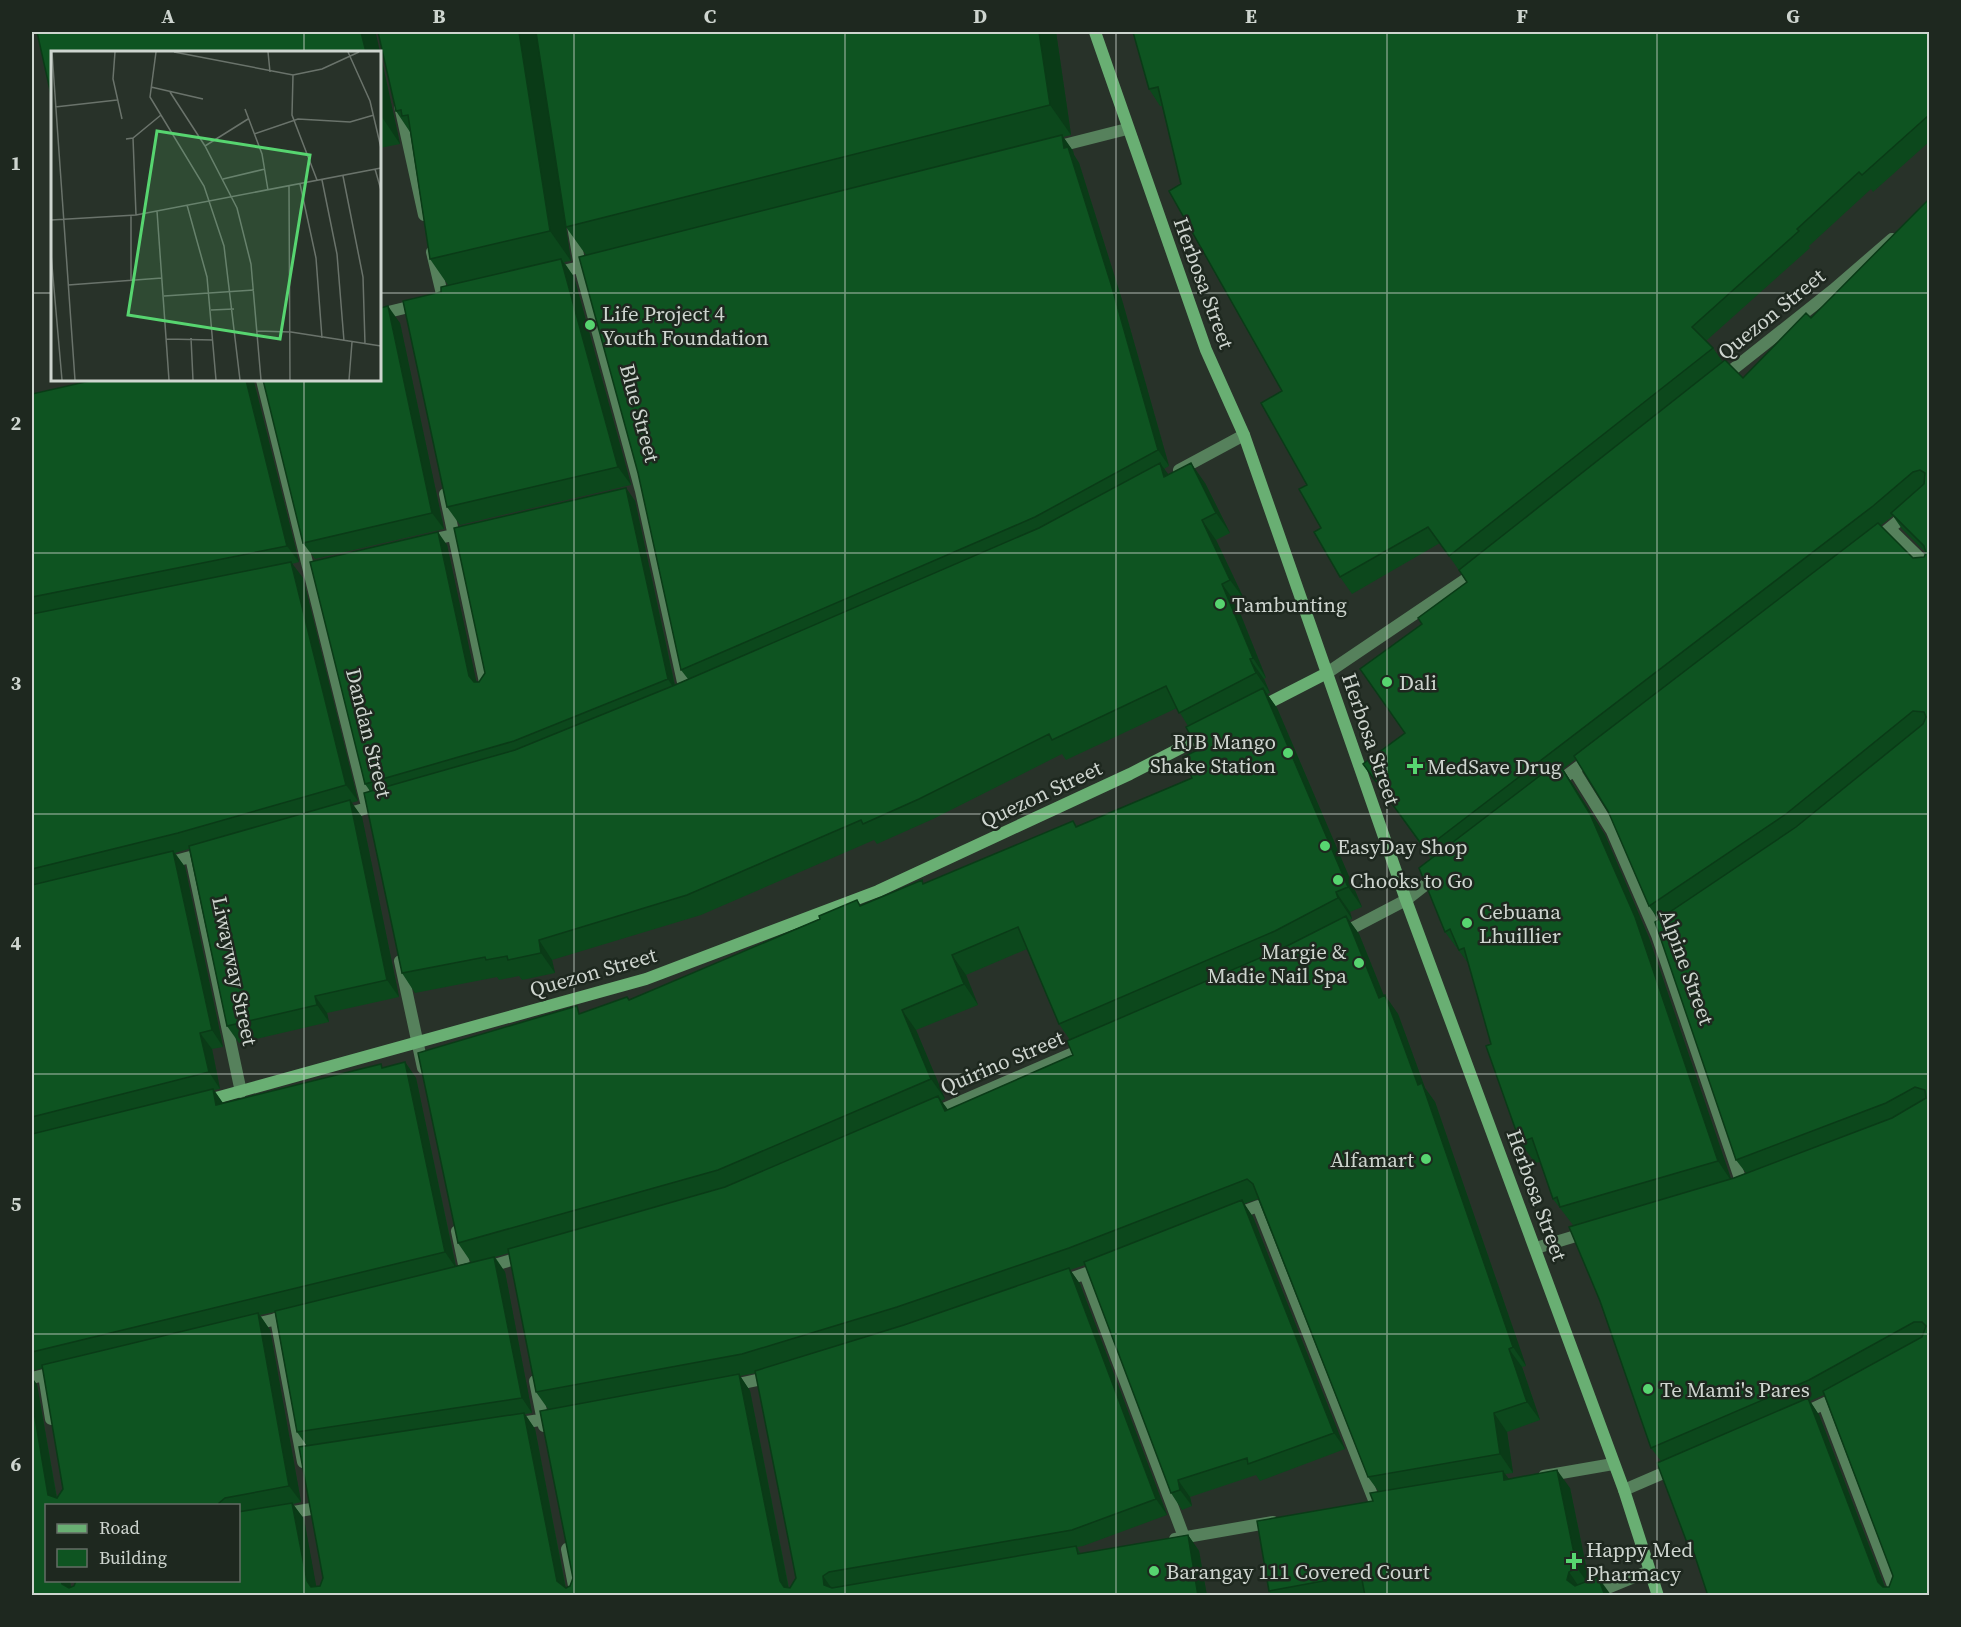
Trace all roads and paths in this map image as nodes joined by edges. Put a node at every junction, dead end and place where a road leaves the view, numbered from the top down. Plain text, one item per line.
1 (1095, 32) edge
2 (397, 90) edge
3 (1127, 129) junction
4 (1035, 152) edge
5 (571, 209) edge
6 (1903, 228) edge
7 (614, 259) edge
8 (580, 267) junction
9 (545, 275) edge
10 (405, 308) junction
11 (381, 314) edge
12 (409, 323) edge
13 (262, 381) edge
14 (1712, 385) edge
15 (1244, 435) junction
16 (1172, 474) edge
17 (442, 478) edge
18 (1929, 495) edge
19 (487, 527) edge
20 (1890, 529) junction
21 (454, 535) junction
22 (409, 545) edge
23 (1862, 550) edge
24 (1489, 562) edge
25 (1929, 568) edge
26 (1327, 673) junction
27 (486, 687) edge
28 (687, 697) edge
29 (1244, 716) edge
30 (1213, 732) edge
31 (1602, 749) edge
32 (1574, 770) junction
33 (1546, 792) edge
34 (390, 801) edge
35 (369, 814) junction
36 (335, 817) edge
37 (213, 851) edge
38 (191, 857) junction
39 (1453, 864) edge
40 (146, 868) edge
41 (1406, 900) junction
42 (1334, 938) edge
43 (398, 948) edge
44 (417, 1041) junction
45 (1096, 1043) edge
46 (424, 1076) edge
47 (241, 1092) junction
48 (194, 1104) edge
49 (921, 1118) edge
50 (1742, 1186) edge
51 (454, 1215) edge
52 (1226, 1219) edge
53 (1605, 1228) edge
54 (1536, 1248) junction
55 (533, 1253) edge
56 (1117, 1261) edge
57 (1085, 1274) junction
58 (1052, 1285) edge
59 (309, 1311) edge
60 (276, 1319) junction
61 (230, 1330) edge
62 (531, 1363) edge
63 (67, 1370) edge
64 (780, 1374) edge
65 (38, 1377) edge
66 (1855, 1387) edge
67 (712, 1389) edge
68 (1824, 1404) junction
69 (576, 1414) edge
70 (1793, 1418) edge
71 (543, 1420) junction
72 (497, 1427) edge
73 (53, 1430) edge
74 (547, 1443) edge
75 (1687, 1463) edge
76 (1613, 1464) junction
77 (305, 1477) edge
78 (1534, 1478) edge
79 (1624, 1490) junction
80 (1376, 1505) edge
81 (311, 1509) edge
82 (269, 1516) edge
83 (1286, 1520) edge
84 (565, 1537) edge
85 (1184, 1537) junction
86 (1161, 1541) edge
87 (1649, 1571) junction
88 (576, 1596) edge
89 (1588, 1596) edge
90 (1658, 1596) edge
91 (1897, 1596) edge

1 - 3 street, Herbosa Street
2 - 10 street
3 - 4 street
3 - 15 street, Herbosa Street
5 - 8 street, Blue Street
6 - 14 street, Quezon Street
7 - 8 street
8 - 9 street
8 - 28 street, Blue Street
10 - 11 street
10 - 12 street
13 - 35 street, Dandan Street
15 - 16 street
15 - 26 street, Herbosa Street
17 - 21 street
18 - 20 street
19 - 21 street
20 - 23 street
20 - 25 street
21 - 22 street
21 - 27 street
24 - 26 street
26 - 29 street
26 - 41 street, Herbosa Street
30 - 44 street, Quezon Street
31 - 32 street
32 - 33 street
32 - 50 street, Alpine Street
34 - 35 street
35 - 36 street
37 - 38 street
38 - 40 street
38 - 47 street, Liwayway Street
39 - 41 street
41 - 42 street
41 - 54 street, Herbosa Street
43 - 44 street
44 - 46 street
44 - 47 street, Quezon Street
45 - 49 street, Quirino Street
47 - 48 street, Quezon Street
51 - 55 street
52 - 80 street
53 - 54 street
54 - 76 street, Herbosa Street
56 - 57 street
57 - 58 street
57 - 85 street
59 - 60 street
60 - 61 street
60 - 77 street
62 - 71 street
63 - 65 street
64 - 67 street
65 - 73 street
66 - 68 street
68 - 70 street
68 - 91 street
69 - 71 street
71 - 72 street
71 - 74 street
75 - 79 street
76 - 78 street
76 - 79 street, Herbosa Street
79 - 87 street, Herbosa Street
81 - 82 street
83 - 85 street
84 - 88 street
85 - 86 street
87 - 89 street
87 - 90 street, Herbosa Street

